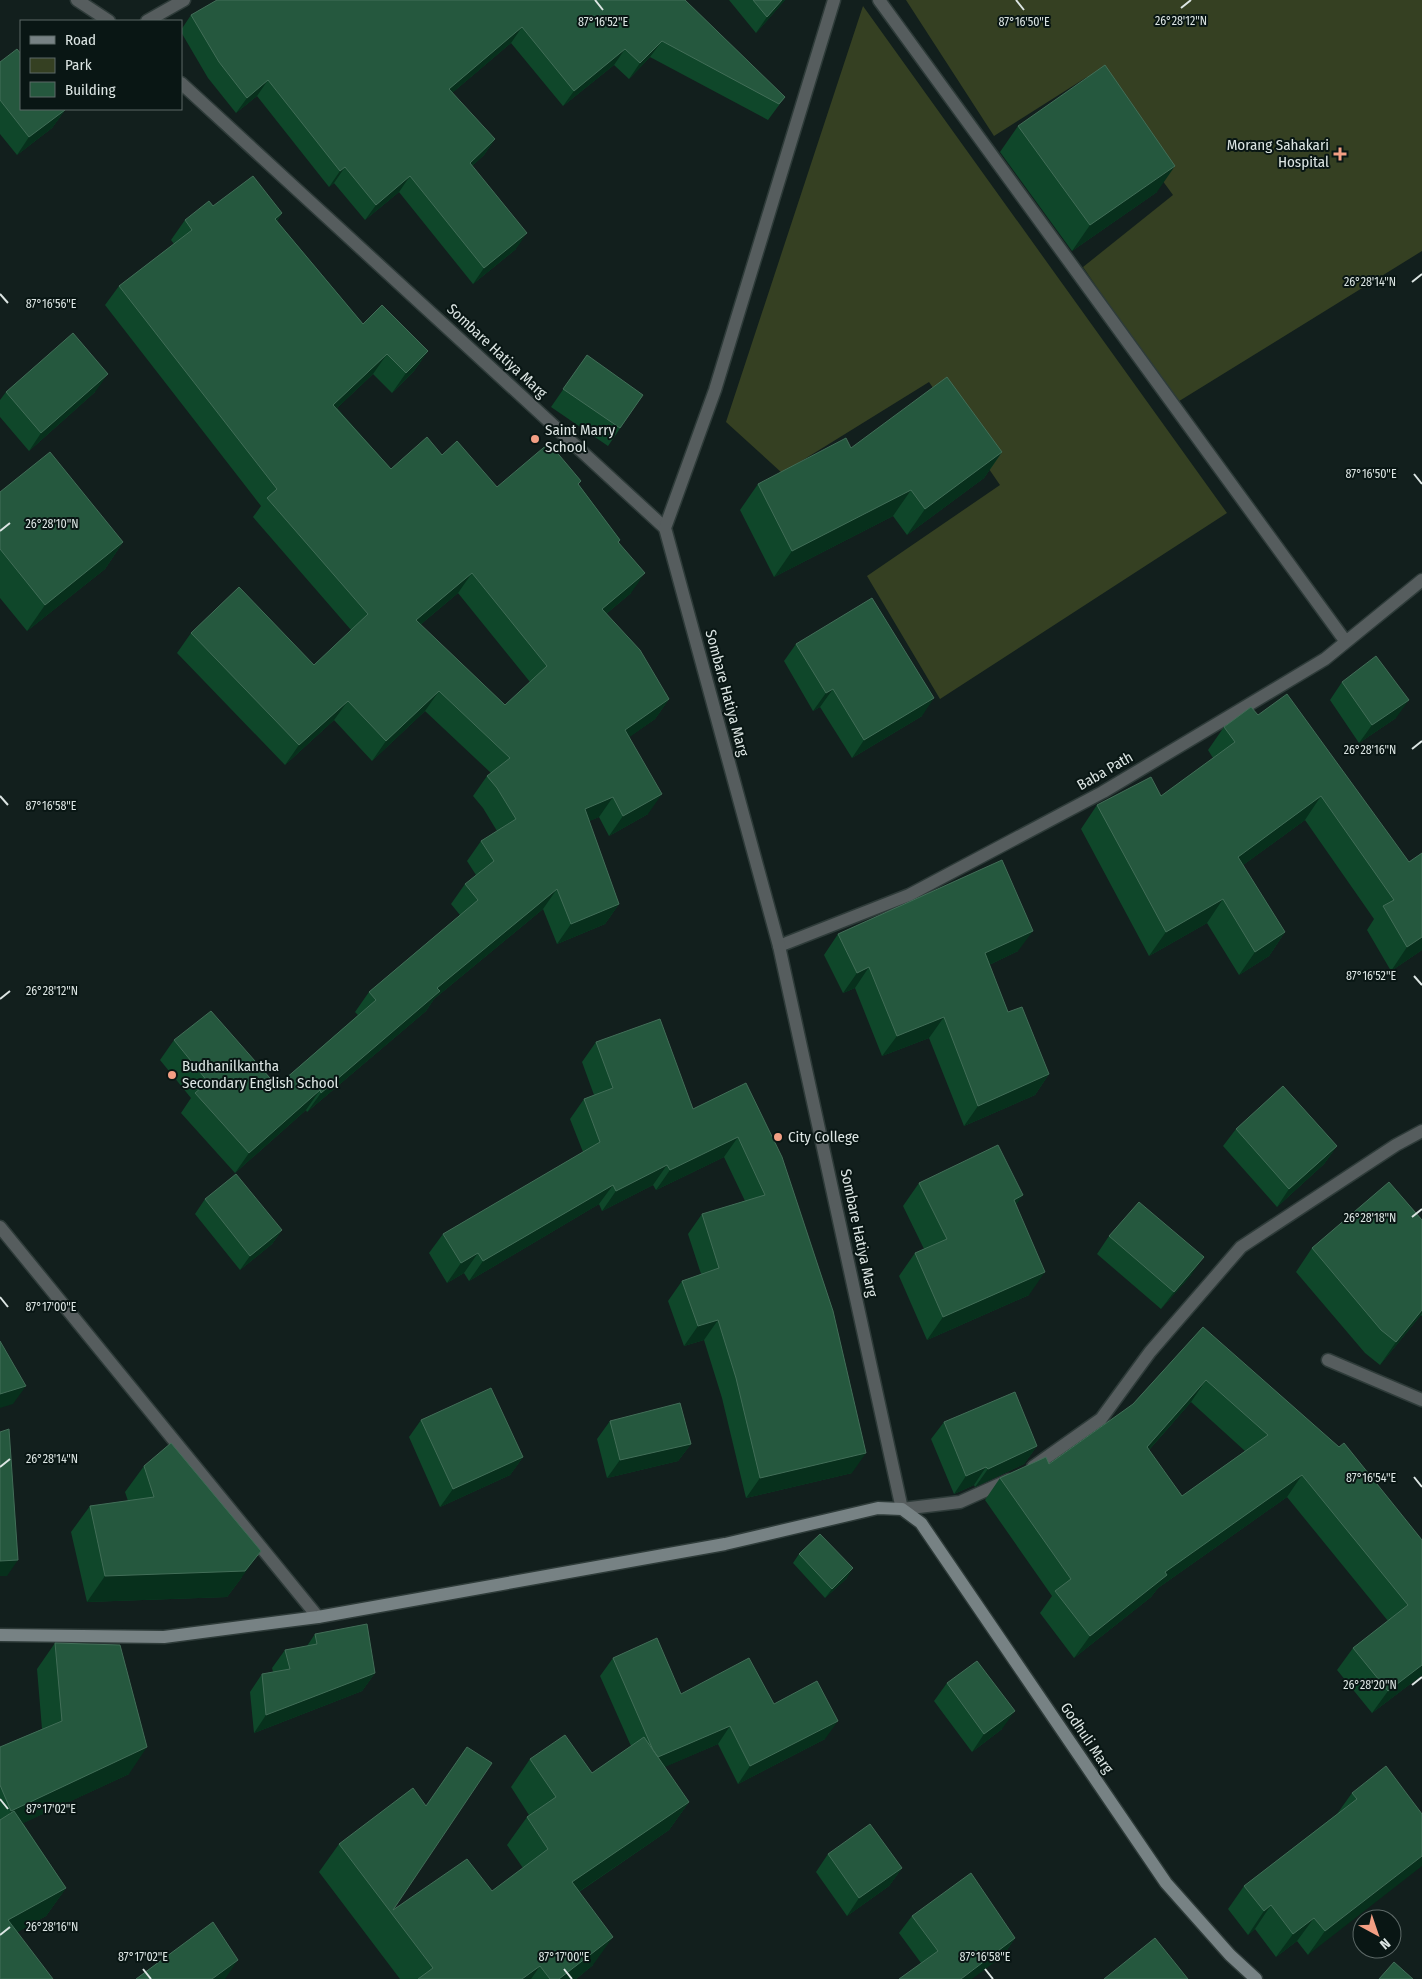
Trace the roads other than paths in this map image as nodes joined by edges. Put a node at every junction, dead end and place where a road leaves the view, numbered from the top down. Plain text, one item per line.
1 (77, 0) edge
2 (184, 0) edge
3 (834, 0) edge
4 (879, 0) edge
5 (107, 20) edge
6 (149, 20) edge
7 (182, 84) edge
8 (665, 528) junction
9 (1422, 580) edge
10 (1346, 642) junction
11 (779, 946) junction
12 (1422, 1131) edge
13 (0, 1227) edge
14 (1328, 1360) dead end
15 (1422, 1400) edge
16 (902, 1509) junction
17 (318, 1617) junction
18 (0, 1635) edge
19 (1256, 1979) edge

1 - 5 street
2 - 6 street
3 - 8 street
4 - 10 street
7 - 8 street, Sombare Hatiya Marg
8 - 11 street, Sombare Hatiya Marg
9 - 10 street, Baba Path
10 - 11 street, Baba Path
11 - 16 street, Sombare Hatiya Marg
12 - 16 street
13 - 17 street
14 - 15 street
16 - 17 main road
16 - 19 main road, Godhuli Marg
17 - 18 main road

